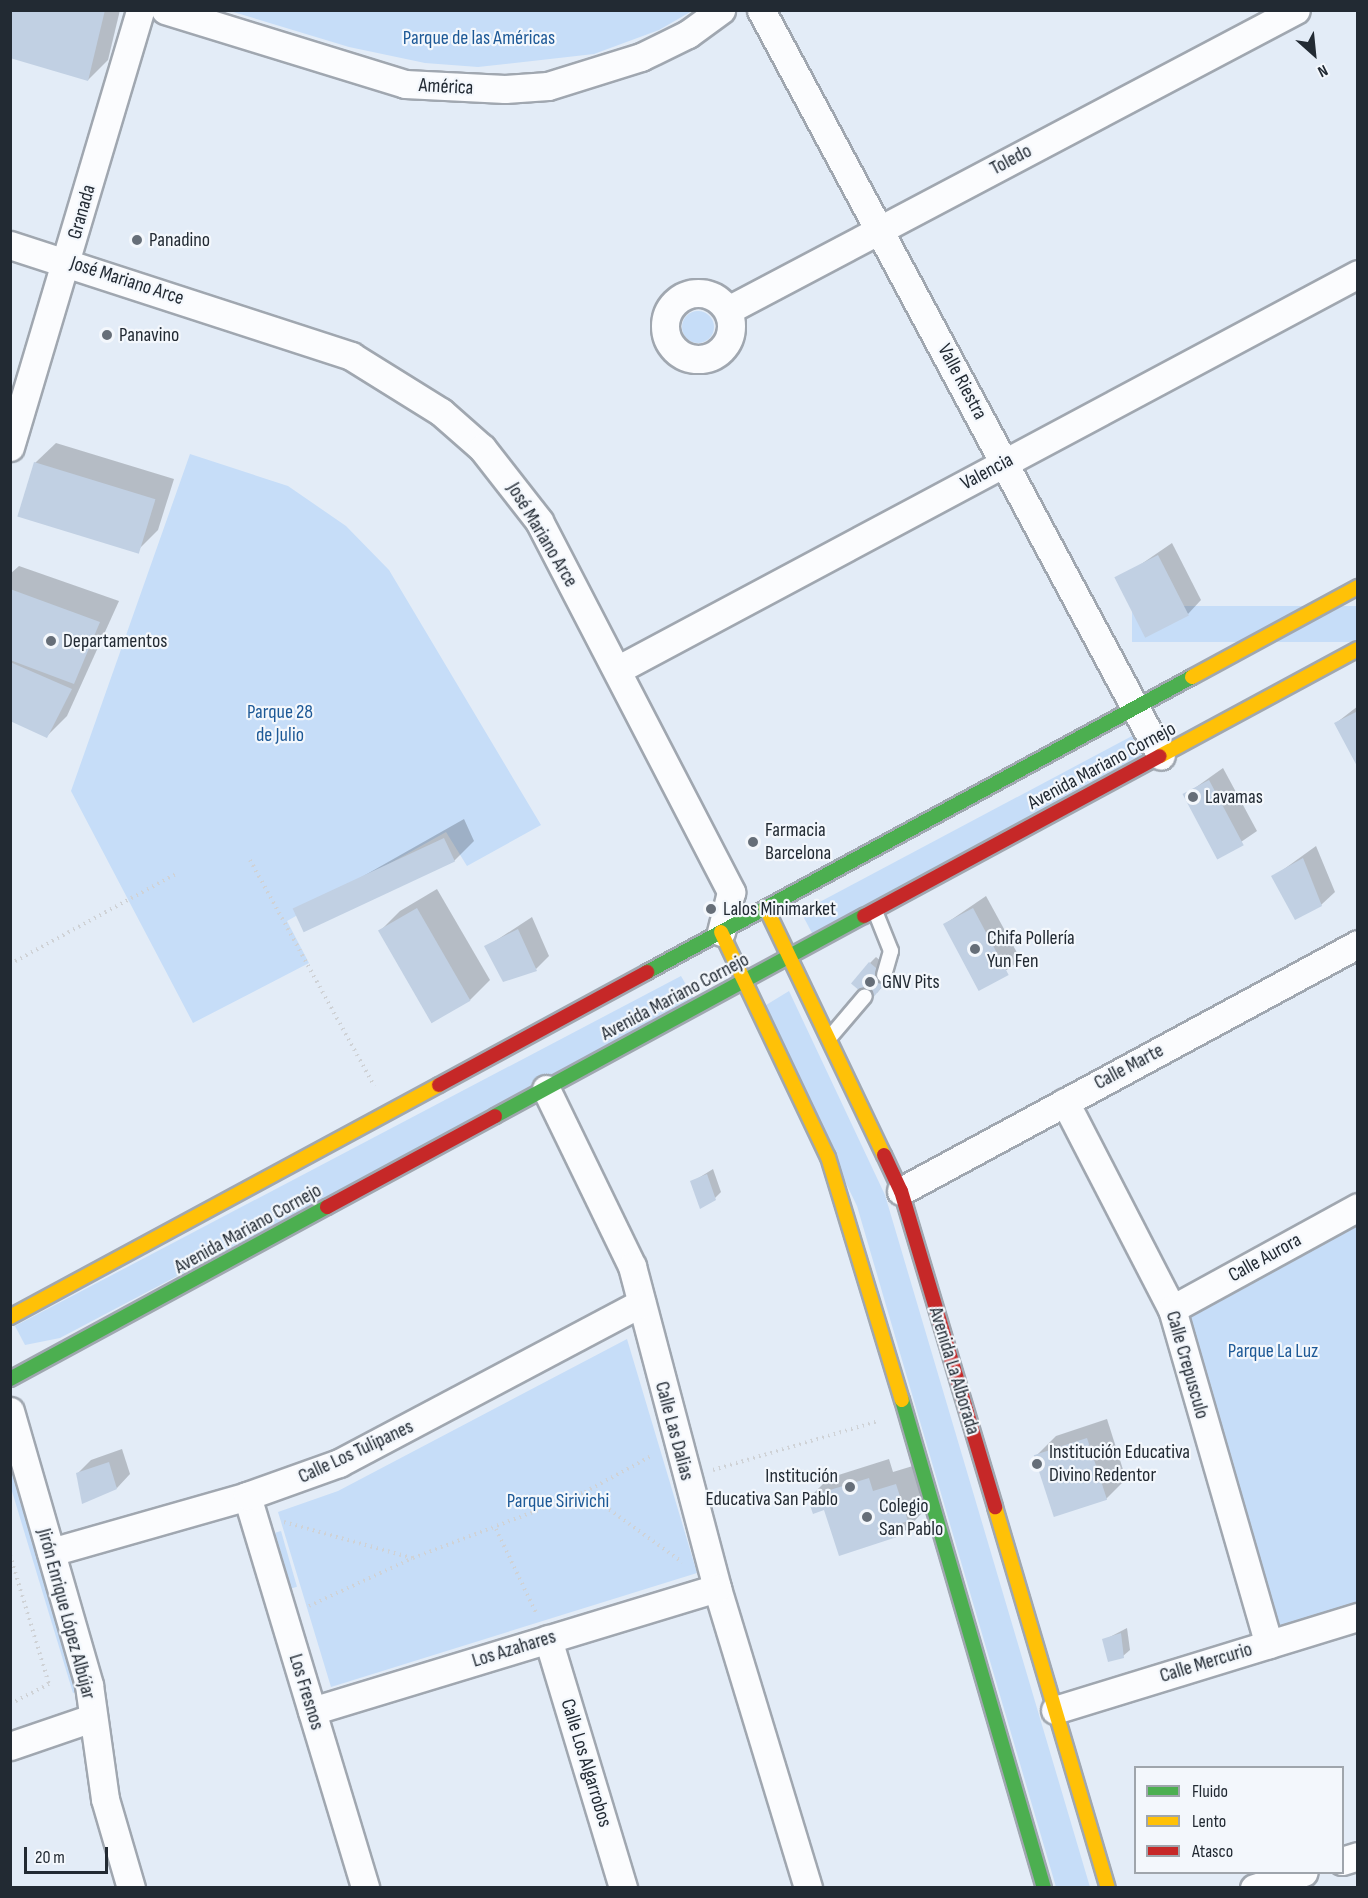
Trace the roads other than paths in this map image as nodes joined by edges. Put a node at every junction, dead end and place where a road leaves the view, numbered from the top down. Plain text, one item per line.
1 (140, 10) edge
2 (165, 10) edge
3 (721, 10) edge
4 (761, 10) edge
5 (1296, 10) edge
6 (880, 228) junction
7 (10, 245) edge
8 (68, 261) junction
9 (1358, 274) edge
10 (728, 310) dead end
11 (10, 447) edge
12 (1005, 462) junction
13 (1358, 588) edge
14 (1358, 650) edge
15 (617, 669) junction
16 (1136, 708) junction
17 (1161, 756) junction
18 (731, 892) junction
19 (766, 908) junction
20 (875, 910) junction
21 (721, 932) junction
22 (1358, 944) edge
23 (791, 956) junction
24 (884, 975) dead end
25 (744, 982) junction
26 (865, 996) dead end
27 (831, 1036) junction
28 (546, 1089) junction
29 (1065, 1102) junction
30 (901, 1191) junction
31 (1358, 1207) edge
32 (641, 1303) junction
33 (1172, 1310) junction
34 (10, 1317) edge
35 (10, 1379) edge
36 (10, 1411) edge
37 (250, 1505) junction
38 (51, 1552) junction
39 (717, 1588) junction
40 (1358, 1617) edge
41 (548, 1639) junction
42 (1269, 1644) junction
43 (1055, 1710) junction
44 (312, 1711) junction
45 (92, 1718) junction
46 (10, 1746) edge
47 (1297, 1874) edge
48 (131, 1887) edge
49 (365, 1887) edge
50 (623, 1887) edge
51 (808, 1887) edge
52 (1044, 1887) edge
53 (1108, 1887) edge
54 (1254, 1887) edge

1 - 8 street, Granada
2 - 3 street, América
4 - 6 street, Valle Riestra
5 - 6 street, Toledo
6 - 10 street, Toledo
6 - 12 street, Valle Riestra
7 - 8 street, José Mariano Arce
8 - 11 street, Granada
8 - 15 street, José Mariano Arce
9 - 12 street, Valencia
12 - 15 street, Valencia
12 - 16 street, Valle Riestra
13 - 16 main road, Avenida Mariano Cornejo
14 - 17 main road, Avenida Mariano Cornejo
15 - 18 street, José Mariano Arce
16 - 17 street, Valle Riestra
16 - 19 main road, Avenida Mariano Cornejo
17 - 20 main road, Avenida Mariano Cornejo
18 - 19 street
18 - 21 street
19 - 21 main road, Avenida Mariano Cornejo
19 - 23 main road, Avenida La Alborada
20 - 23 main road, Avenida Mariano Cornejo
20 - 24 lane
21 - 25 main road
21 - 34 main road, Avenida Mariano Cornejo
22 - 29 street, Calle Marte
23 - 25 main road, Avenida Mariano Cornejo
23 - 27 main road, Avenida La Alborada
25 - 28 main road, Avenida Mariano Cornejo
25 - 52 main road
26 - 27 lane
27 - 30 main road, Avenida La Alborada
28 - 32 street, Calle Las Dalias
28 - 35 main road, Avenida Mariano Cornejo
29 - 30 street, Calle Marte
29 - 33 street, Calle Crepusculo
30 - 43 main road, Avenida La Alborada
31 - 33 street, Calle Aurora
32 - 37 street, Calle Los Tulipanes
32 - 39 street, Calle Las Dalias
33 - 42 street, Calle Crepusculo
36 - 38 street, Jirón Enrique López Albújar
37 - 38 street, Calle Los Tulipanes
37 - 44 street, Los Fresnos
38 - 45 street, Jirón Enrique López Albújar
39 - 41 street, Los Azahares
39 - 51 street, Calle Las Dalias
40 - 42 street, Calle Mercurio
41 - 44 street, Los Azahares
41 - 50 street, Calle Los Algarrobos
42 - 43 street, Calle Mercurio
43 - 53 main road, Avenida La Alborada
44 - 49 street, Los Fresnos
45 - 46 street
45 - 48 street, Jirón Enrique López Albújar
47 - 54 street

